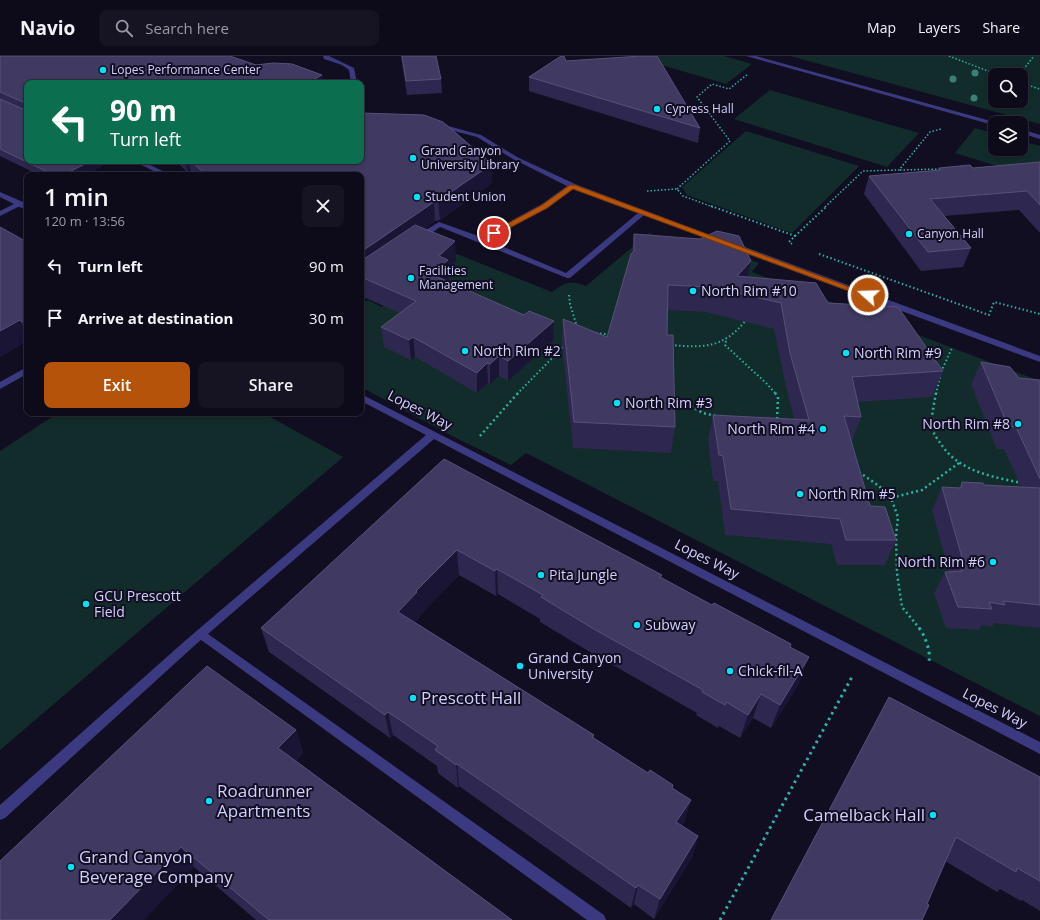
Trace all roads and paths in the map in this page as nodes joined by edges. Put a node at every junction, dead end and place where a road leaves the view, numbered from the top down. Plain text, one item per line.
1 (326, 56) edge
2 (749, 56) edge
3 (949, 56) edge
4 (1034, 56) edge
5 (1025, 68) edge
6 (753, 70) dead end
7 (988, 71) edge
8 (354, 80) edge
9 (1028, 85) edge
10 (1040, 89) edge
11 (988, 122) edge
12 (430, 124) edge
13 (943, 128) dead end
14 (1028, 133) edge
15 (1040, 137) edge
16 (143, 164) edge
17 (210, 164) edge
18 (944, 169) edge
19 (900, 170) junction
20 (161, 172) edge
21 (196, 172) edge
22 (572, 186) junction
23 (677, 189) junction
24 (644, 192) dead end
25 (0, 194) edge
26 (24, 206) edge
27 (643, 212) junction
28 (0, 214) edge
29 (795, 236) junction
30 (481, 240) junction
31 (413, 242) edge
32 (793, 245) dead end
33 (815, 253) dead end
34 (567, 276) junction
35 (1040, 314) edge
36 (746, 319) edge
37 (578, 330) edge
38 (593, 332) edge
39 (615, 335) edge
40 (568, 341) edge
41 (726, 341) junction
42 (665, 344) edge
43 (954, 344) dead end
44 (1040, 359) edge
45 (24, 372) edge
46 (0, 386) edge
47 (671, 396) edge
48 (364, 399) edge
49 (716, 416) edge
50 (777, 424) edge
51 (433, 434) junction
52 (466, 452) junction
53 (959, 463) junction
54 (854, 469) edge
55 (1027, 484) edge
56 (891, 498) junction
57 (201, 634) junction
58 (863, 657) junction
59 (929, 661) dead end
60 (1040, 748) edge
61 (0, 814) edge
62 (599, 920) edge
63 (720, 920) edge

1 - 8 street
2 - 11 street
3 - 7 path
4 - 5 path
6 - 23 path
9 - 10 path
12 - 22 street
13 - 19 path
14 - 15 street
16 - 20 street
17 - 21 street
18 - 19 path
19 - 29 path
22 - 27 street
22 - 30 street
23 - 24 path
23 - 29 path
25 - 26 street
26 - 28 street
27 - 34 street
27 - 44 street
29 - 32 path
30 - 31 street
30 - 34 street
33 - 35 path
34 - 37 path
36 - 41 path
38 - 39 path
40 - 52 path
41 - 42 path
41 - 50 path
43 - 53 path
45 - 46 street
47 - 49 path
48 - 51 street, Lopes Way
51 - 52 street, Lopes Way
51 - 57 street
52 - 58 street, Lopes Way
53 - 55 path
53 - 56 path
54 - 56 path
56 - 59 path
57 - 61 street
57 - 62 street
58 - 60 street, Lopes Way
58 - 63 path

